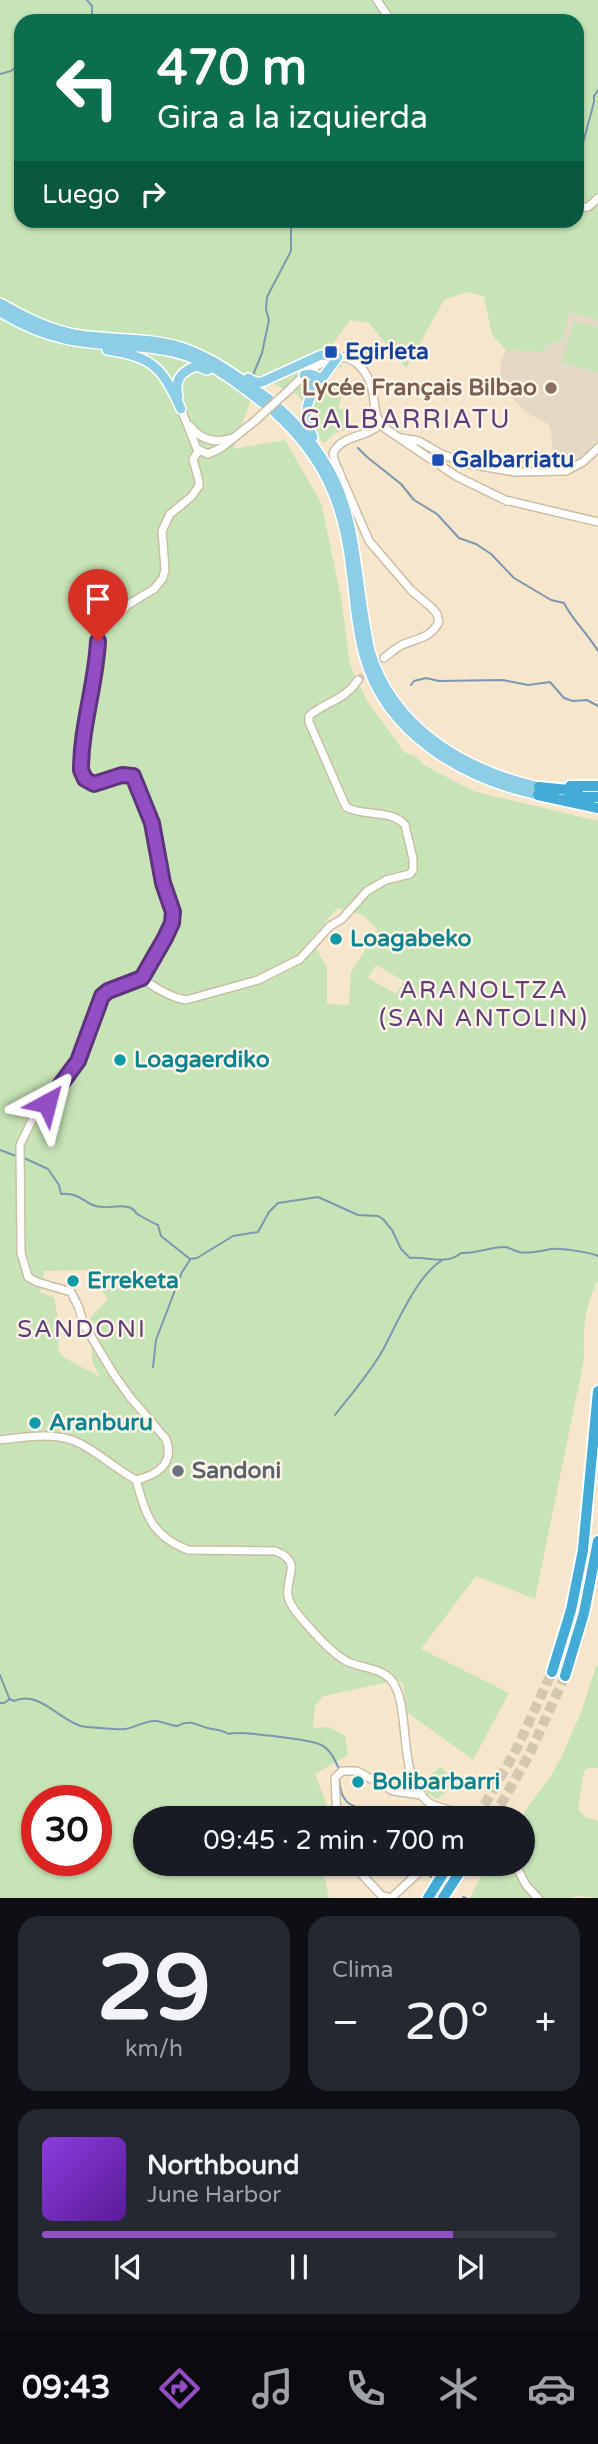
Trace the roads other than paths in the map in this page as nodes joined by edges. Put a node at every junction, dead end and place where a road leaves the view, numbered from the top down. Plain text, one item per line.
1 (0, 303) edge
2 (0, 312) edge
3 (56, 337) junction
4 (205, 357) junction
5 (338, 357) junction
6 (304, 375) junction
7 (228, 377) junction
8 (181, 409) junction
9 (279, 411) junction
10 (185, 420) junction
11 (380, 424) junction
12 (236, 436) junction
13 (397, 438) junction
14 (598, 448) edge
15 (199, 450) junction
16 (321, 454) junction
17 (598, 522) edge
18 (384, 658) tunnel mouth
19 (358, 680) tunnel mouth
20 (598, 786) edge
21 (539, 791) junction
22 (598, 792) edge
23 (596, 805) edge
24 (142, 978) junction
25 (598, 1391) edge
26 (0, 1440) edge
27 (136, 1480) junction
28 (598, 1541) edge
29 (552, 1672) tunnel mouth
30 (565, 1676) tunnel mouth
31 (422, 1795) junction
32 (336, 1806) edge
33 (436, 1806) edge
34 (363, 1876) edge
35 (415, 1876) edge
36 (442, 1876) edge
37 (457, 1876) edge
38 (521, 1876) edge
39 (428, 1898) edge
40 (443, 1898) edge
41 (538, 1898) edge

1 - 4 main road
2 - 3 main road
3 - 7 main road
3 - 8 main road
4 - 5 main road
4 - 7 main road
5 - 6 street
5 - 11 street
5 - 16 main road
6 - 9 main road
6 - 12 street, bridge
7 - 8 main road
8 - 10 street
9 - 16 main road
9 - 21 main road
10 - 12 street
10 - 15 street
11 - 13 street
11 - 18 street
12 - 15 street
13 - 14 street
13 - 17 street
15 - 24 street
16 - 21 main road
19 - 24 street
20 - 21 highway
21 - 22 highway
21 - 23 highway
24 - 27 street
25 - 29 highway
26 - 27 street
27 - 31 street
28 - 30 highway
31 - 32 street
31 - 33 street
34 - 35 street
36 - 39 highway
37 - 40 highway
38 - 41 street

